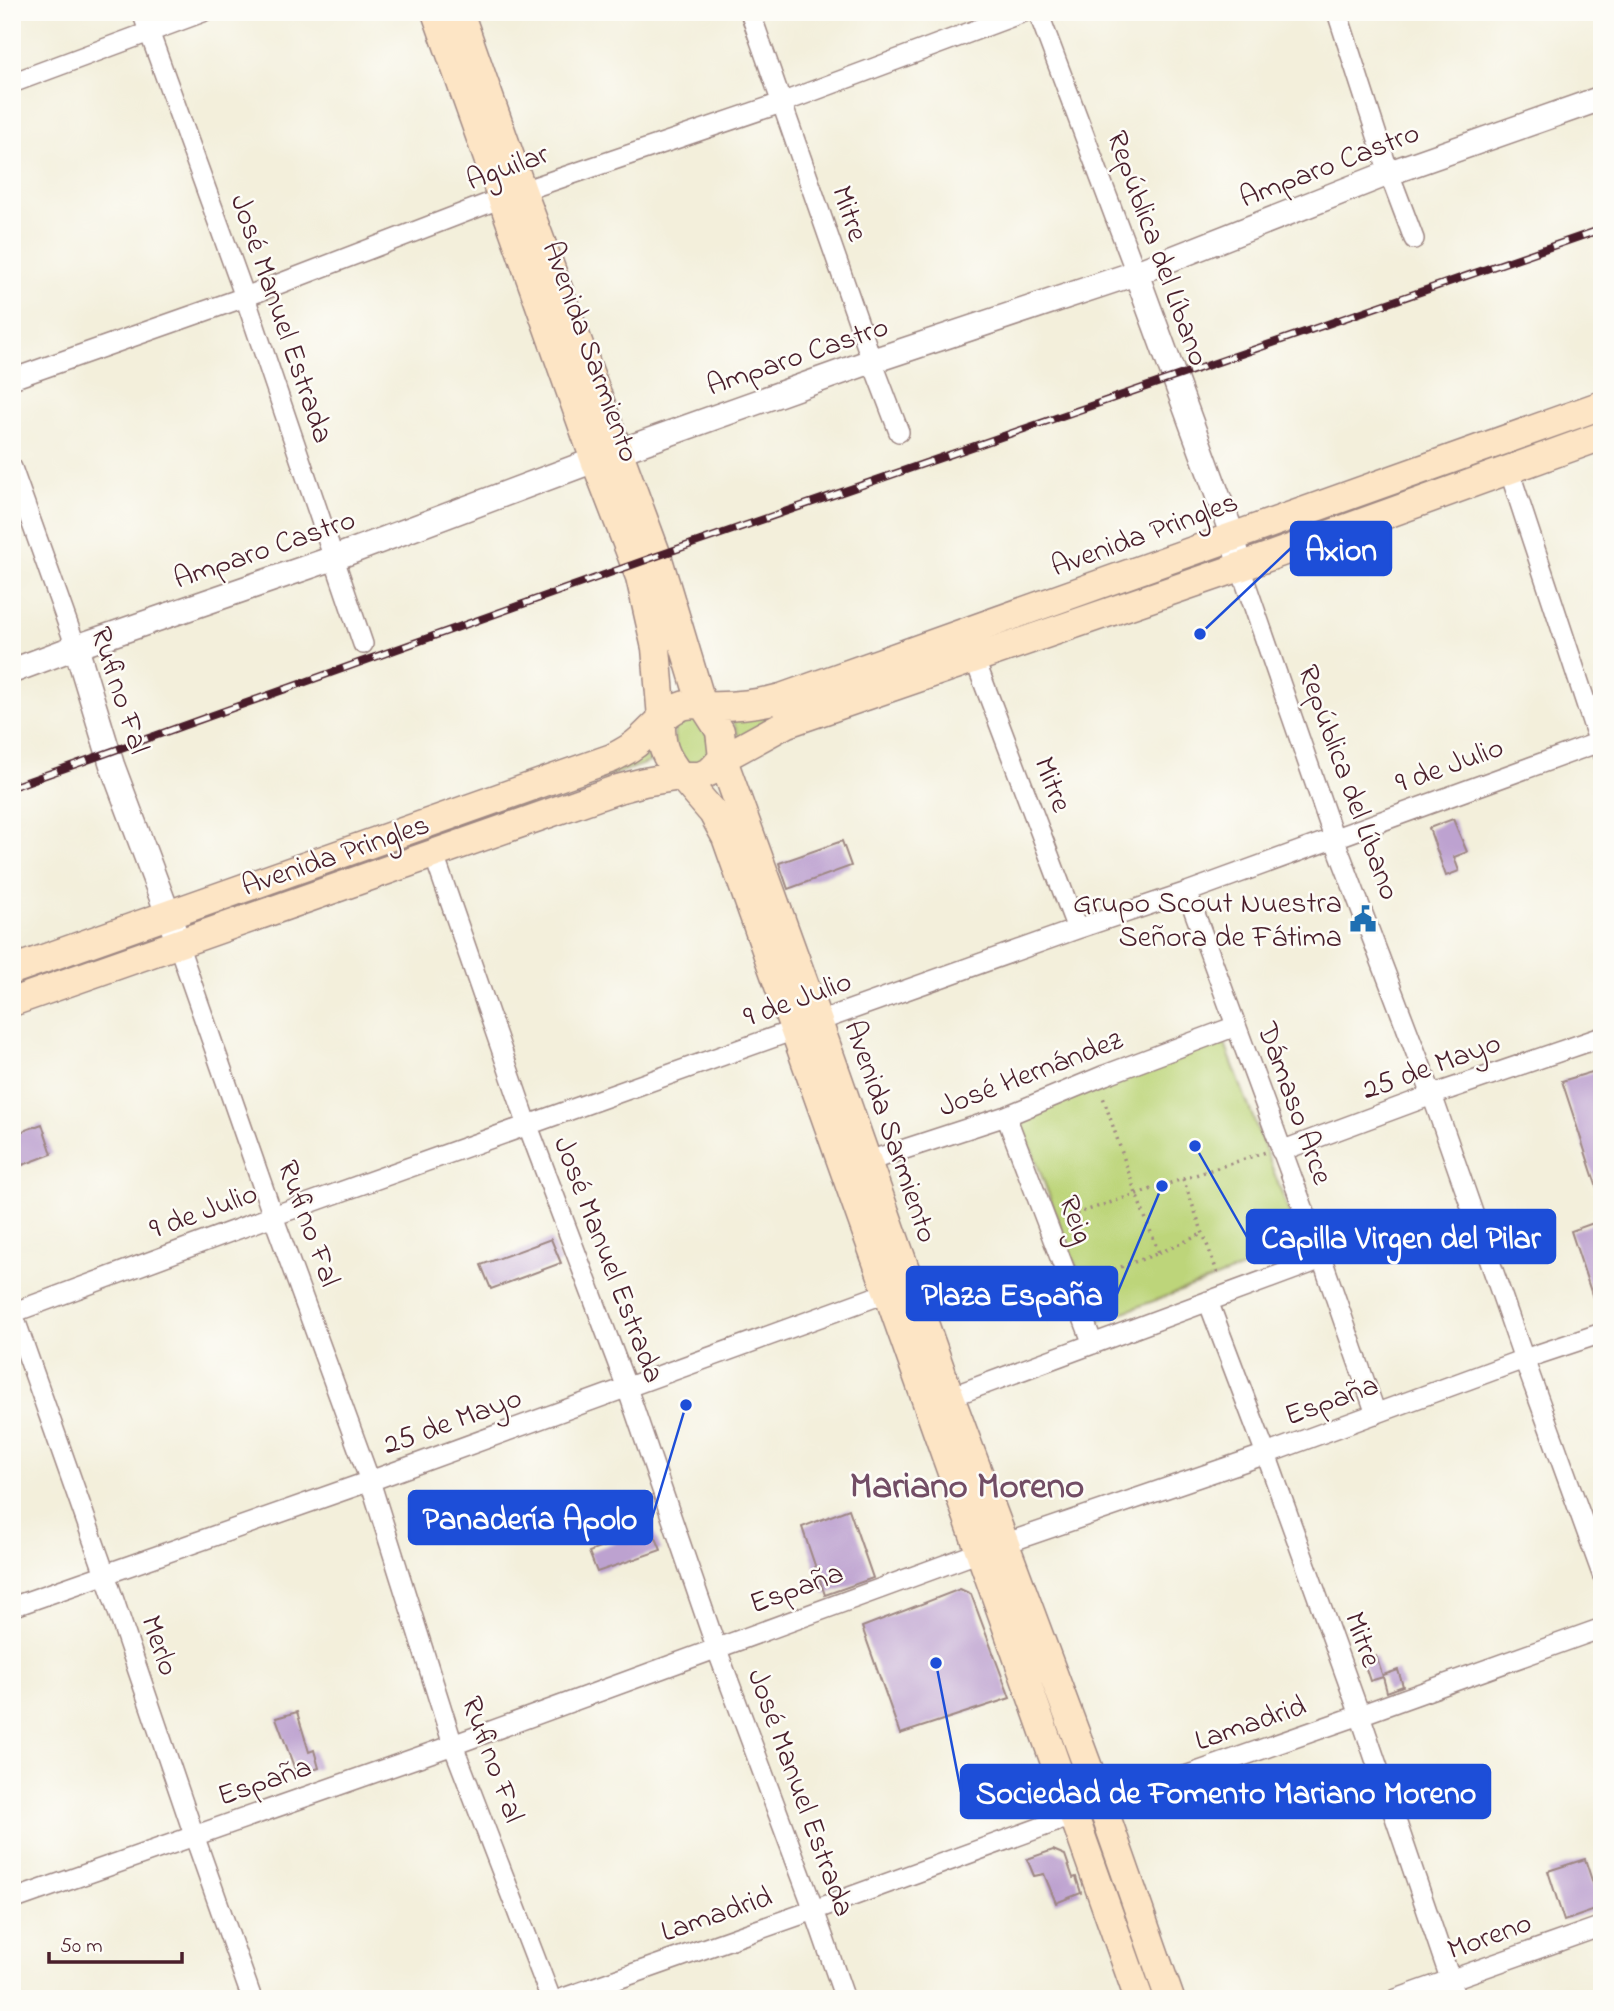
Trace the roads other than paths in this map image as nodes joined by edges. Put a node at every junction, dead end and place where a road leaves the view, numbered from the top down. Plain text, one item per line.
1 (142, 12) edge
2 (203, 12) edge
3 (436, 12) edge
4 (459, 12) edge
5 (750, 12) edge
6 (1024, 12) edge
7 (1038, 12) edge
8 (1337, 12) edge
9 (150, 33) junction
10 (12, 83) edge
11 (1602, 98) edge
12 (781, 103) junction
13 (1389, 173) junction
14 (512, 195) junction
15 (1414, 239) dead end
16 (1136, 273) junction
17 (245, 297) junction
18 (872, 361) junction
19 (12, 379) edge
20 (1602, 405) edge
21 (898, 432) dead end
22 (1602, 436) edge
23 (607, 455) junction
24 (12, 468) edge
25 (1509, 470) junction
26 (1233, 537) junction
27 (334, 558) junction
28 (1240, 567) junction
29 (363, 645) dead end
30 (76, 647) junction
31 (975, 660) junction
32 (12, 671) edge
33 (703, 706) junction
34 (661, 718) junction
35 (1600, 745) edge
36 (723, 759) junction
37 (681, 776) junction
38 (1334, 838) junction
39 (434, 855) junction
40 (1187, 892) junction
41 (169, 914) junction
42 (1077, 929) junction
43 (178, 944) junction
44 (12, 970) edge
45 (12, 1002) edge
46 (1236, 1026) junction
47 (806, 1027) junction
48 (1602, 1037) edge
49 (1432, 1095) junction
50 (1006, 1116) junction
51 (528, 1126) junction
52 (1274, 1151) junction
53 (855, 1166) junction
54 (273, 1216) junction
55 (1322, 1259) junction
56 (899, 1288) junction
57 (1208, 1301) junction
58 (12, 1312) edge
59 (1602, 1333) edge
60 (1093, 1344) junction
61 (1524, 1359) junction
62 (627, 1388) junction
63 (950, 1397) junction
64 (1376, 1414) junction
65 (1266, 1454) junction
66 (370, 1481) junction
67 (992, 1548) junction
68 (105, 1574) junction
69 (1602, 1574) edge
70 (12, 1607) edge
71 (1602, 1628) edge
72 (716, 1647) junction
73 (1360, 1715) junction
74 (453, 1745) junction
75 (1102, 1805) junction
76 (1073, 1815) junction
77 (194, 1835) junction
78 (12, 1900) edge
79 (814, 1910) junction
80 (1602, 1926) edge
81 (1454, 1990) edge
82 (252, 1999) edge
83 (551, 1999) edge
84 (561, 1999) edge
85 (845, 1999) edge
86 (1139, 1999) edge
87 (1170, 1999) edge
88 (1396, 1999) edge

1 - 9 street, José Manuel Estrada
2 - 9 street
3 - 14 main road, Avenida Sarmiento
4 - 14 main road, Avenida Sarmiento
5 - 12 street, Mitre
6 - 12 street, Aguilar
7 - 16 street, República del Líbano
8 - 13 street
9 - 10 street
9 - 17 street, José Manuel Estrada
11 - 13 street, Amparo Castro
12 - 14 street, Aguilar
12 - 18 street, Mitre
13 - 15 street
13 - 16 street, Amparo Castro
14 - 17 street, Aguilar
14 - 23 main road, Avenida Sarmiento
16 - 18 street, Amparo Castro
16 - 26 street, República del Líbano
17 - 19 street, Aguilar
17 - 27 street, José Manuel Estrada
18 - 21 street, Mitre
18 - 23 street, Amparo Castro
20 - 26 main road, Avenida Pringles
22 - 25 main road, Avenida Pringles
23 - 27 street, Amparo Castro
23 - 33 main road, Avenida Sarmiento
23 - 34 main road, Avenida Sarmiento
24 - 30 street, Rufino Fal
25 - 28 main road, Avenida Pringles
25 - 35 street
26 - 28 street, República del Líbano
26 - 33 main road, Avenida Pringles
27 - 29 street, José Manuel Estrada
27 - 30 street, Amparo Castro
28 - 31 main road, Avenida Pringles
28 - 38 street, República del Líbano
30 - 32 street, Amparo Castro
30 - 41 street, Rufino Fal
31 - 36 main road, Avenida Pringles
31 - 42 street, Mitre
33 - 34 main road
33 - 36 main road
34 - 37 main road
34 - 41 main road, Avenida Pringles
35 - 38 street, 9 de Julio
36 - 37 main road
36 - 47 main road, Avenida Sarmiento
37 - 39 main road, Avenida Pringles
37 - 47 main road, Avenida Sarmiento
38 - 40 street, 9 de Julio
38 - 49 street, República del Líbano
39 - 43 main road, Avenida Pringles
39 - 51 street, José Manuel Estrada
40 - 42 street, 9 de Julio
40 - 46 street, Dámaso Arce
41 - 43 street, Rufino Fal
41 - 44 main road, Avenida Pringles
42 - 47 street, 9 de Julio
43 - 45 main road, Avenida Pringles
43 - 54 street, Rufino Fal
46 - 50 street, José Hernández
46 - 52 street, Dámaso Arce
47 - 51 street, 9 de Julio
47 - 53 main road, Avenida Sarmiento
48 - 49 street, 25 de Mayo
49 - 52 street, 25 de Mayo
49 - 61 street, República del Líbano
50 - 53 street, José Hernández
50 - 60 street, Reig
51 - 54 street, 9 de Julio
51 - 62 street, José Manuel Estrada
52 - 55 street, Dámaso Arce
53 - 56 main road, Avenida Sarmiento
54 - 58 street, 9 de Julio
54 - 66 street, Rufino Fal
55 - 57 street
55 - 64 street, Dámaso Arce
56 - 62 street, 25 de Mayo
56 - 63 main road, Avenida Sarmiento
56 - 67 main road, Avenida Sarmiento
57 - 60 street
57 - 65 street, Mitre
58 - 68 street, Merlo
59 - 61 street, España
60 - 63 street
61 - 64 street, España
61 - 69 street, República del Líbano
62 - 66 street, 25 de Mayo
62 - 72 street, José Manuel Estrada
63 - 67 main road, Avenida Sarmiento
64 - 65 street, España
65 - 67 street, España
65 - 73 street, Mitre
66 - 68 street, 25 de Mayo
66 - 74 street, Rufino Fal
67 - 72 street, España
67 - 75 main road, Avenida Sarmiento
67 - 76 main road, Avenida Sarmiento
68 - 70 street, 25 de Mayo
68 - 77 street, Merlo
71 - 73 street, Lamadrid
72 - 74 street, España
72 - 79 street, José Manuel Estrada
73 - 75 street, Lamadrid
73 - 81 street, Mitre
74 - 77 street, España
74 - 83 street, Rufino Fal
75 - 76 street, Lamadrid
75 - 87 main road, Avenida Sarmiento
76 - 79 street, Lamadrid
76 - 86 main road, Avenida Sarmiento
77 - 78 street, España
77 - 82 street, Merlo
79 - 84 street, Lamadrid
79 - 85 street, José Manuel Estrada
80 - 81 street, Moreno
81 - 88 street, Moreno

